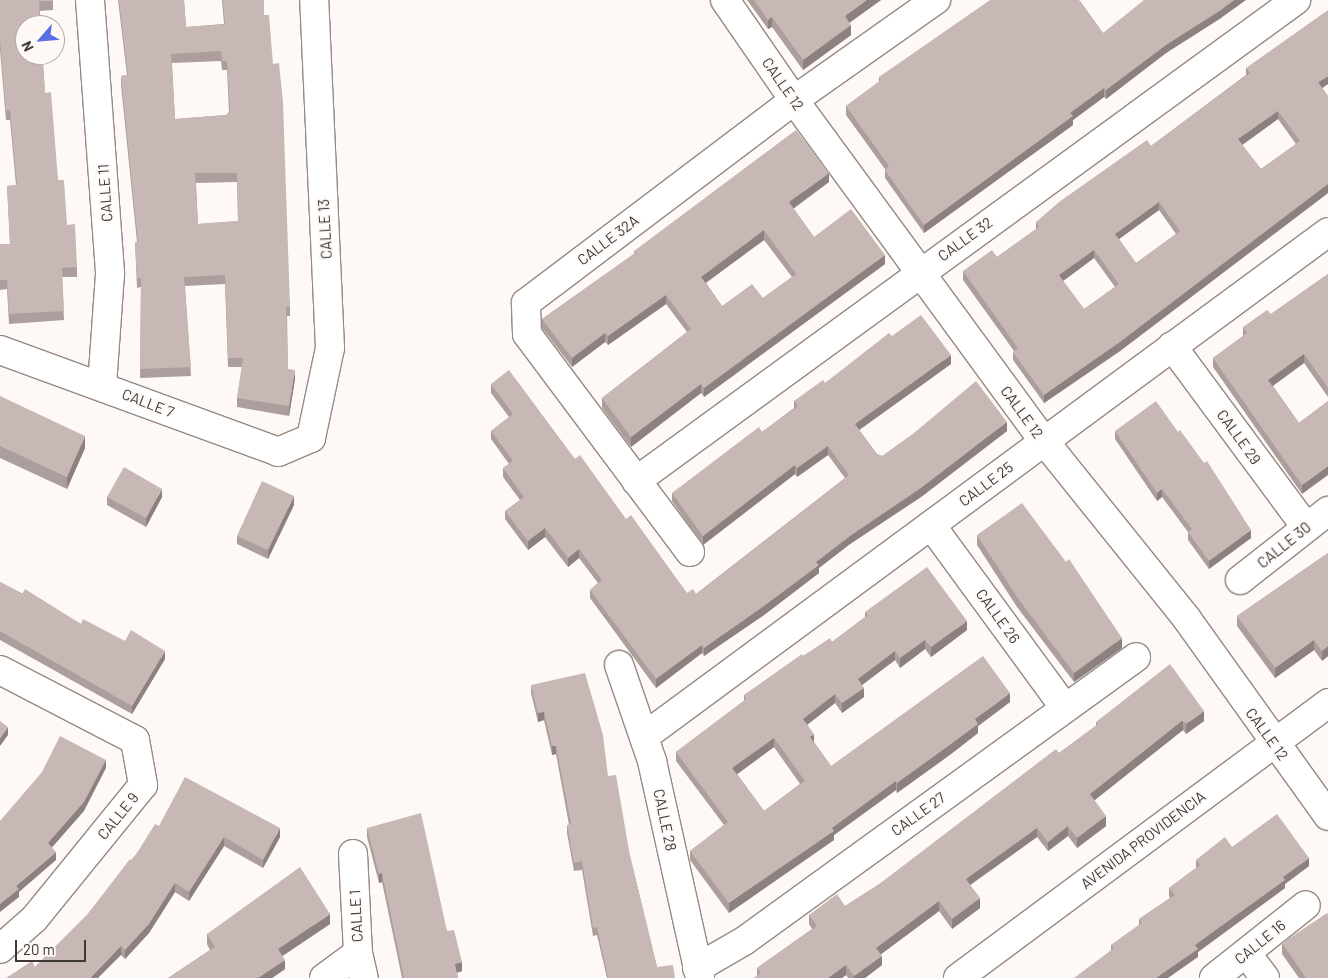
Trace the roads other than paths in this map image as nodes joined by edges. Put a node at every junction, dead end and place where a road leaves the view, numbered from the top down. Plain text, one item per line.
1 (90, 0) edge
2 (314, 0) edge
3 (725, 0) edge
4 (936, 0) edge
5 (1296, 0) edge
6 (794, 100) junction
7 (1328, 232) edge
8 (919, 272) junction
9 (1172, 346) junction
10 (0, 350) edge
11 (102, 386) junction
12 (1044, 441) junction
13 (294, 445) joint
14 (636, 481) junction
15 (1328, 511) edge
16 (931, 524) junction
17 (1306, 527) junction
18 (690, 552) dead end
19 (1240, 580) dead end
20 (1136, 657) dead end
21 (619, 665) dead end
22 (0, 670) edge
23 (1328, 703) edge
24 (1064, 707) junction
25 (645, 736) junction
26 (1272, 743) junction
27 (1328, 816) edge
28 (353, 854) dead end
29 (1306, 905) dead end
30 (0, 949) edge
31 (1247, 954) junction
32 (361, 966) edge
33 (698, 973) edge
34 (324, 978) edge
35 (958, 978) edge
36 (1214, 978) edge
37 (1265, 978) edge

1 - 11 street, CALLE 11
2 - 13 street, CALLE 13
3 - 6 street, CALLE 12
4 - 6 street, CALLE 32A
5 - 8 street, CALLE 32
6 - 8 street, CALLE 12
6 - 14 street, CALLE 32A
7 - 9 street, CALLE 25
8 - 12 street, CALLE 12
8 - 14 street, CALLE 32
9 - 12 street, CALLE 25
9 - 17 street, CALLE 29
10 - 11 street, CALLE 7
11 - 13 street, CALLE 7
12 - 16 street, CALLE 25
12 - 26 street, CALLE 12
14 - 18 street, CALLE 32A
15 - 17 street, CALLE 30
16 - 24 street, CALLE 26
16 - 25 street, CALLE 25
17 - 19 street, CALLE 30
20 - 24 street, CALLE 27
21 - 25 street, CALLE 28
22 - 30 street, CALLE 9
23 - 26 street, AVENIDA PROVIDENCIA
24 - 33 street, CALLE 27
25 - 33 street, CALLE 28
26 - 27 street, CALLE 12
26 - 35 street, AVENIDA PROVIDENCIA
28 - 32 street, CALLE 1
29 - 31 street, CALLE 16
31 - 36 street, CALLE 16
31 - 37 street
32 - 34 street

